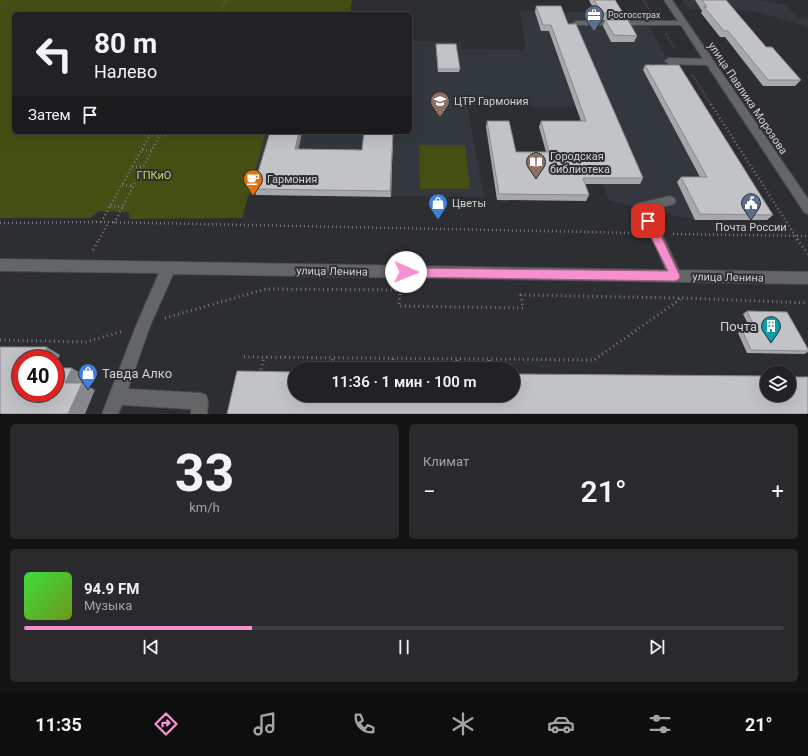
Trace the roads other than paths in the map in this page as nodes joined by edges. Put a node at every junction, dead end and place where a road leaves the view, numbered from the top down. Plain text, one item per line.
1 (668, 0) edge
2 (577, 23) edge
3 (683, 24) junction
4 (669, 61) dead end
5 (710, 62) junction
6 (670, 201) dead end
7 (808, 209) edge
8 (0, 265) edge
9 (168, 269) junction
10 (675, 276) junction
11 (808, 278) edge
12 (117, 397) junction
13 (110, 414) edge
14 (199, 414) edge

1 - 3 street, улица Павлика Морозова
2 - 3 street
3 - 5 street, улица Павлика Морозова
4 - 5 street
5 - 7 street, улица Павлика Морозова
6 - 10 street
8 - 9 street, улица Ленина
9 - 10 street, улица Ленина
9 - 12 street
10 - 11 street, улица Ленина
12 - 13 street
12 - 14 street

